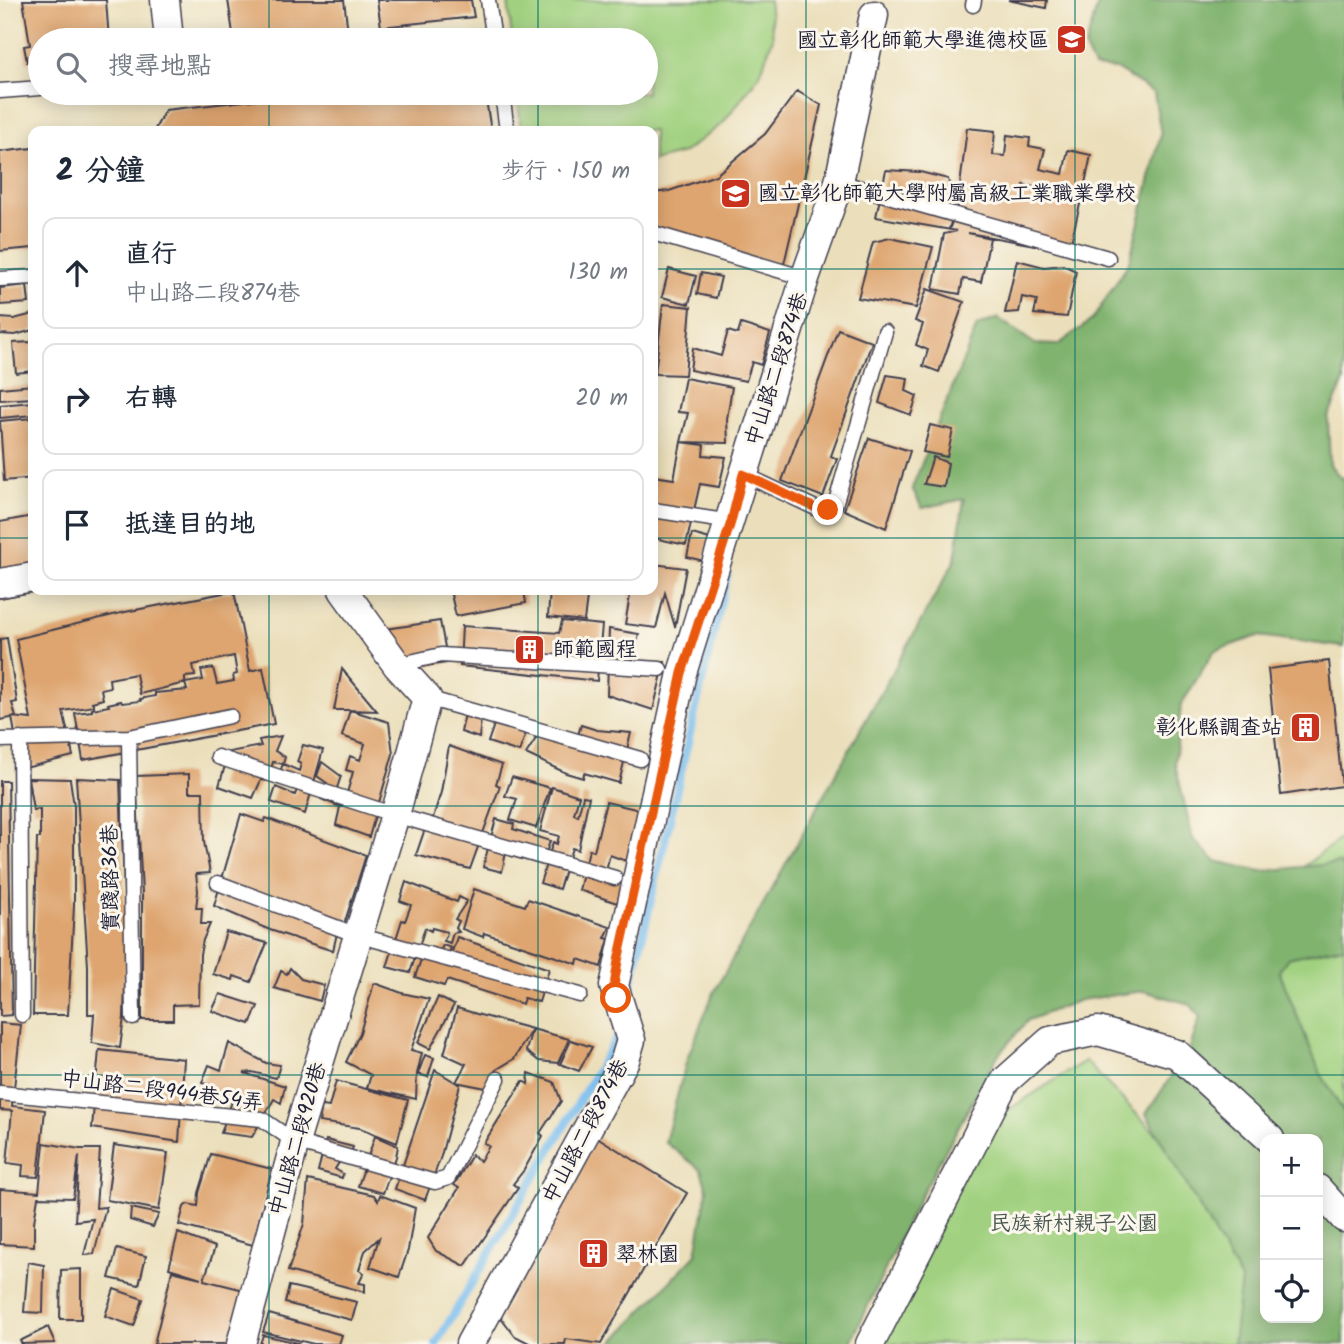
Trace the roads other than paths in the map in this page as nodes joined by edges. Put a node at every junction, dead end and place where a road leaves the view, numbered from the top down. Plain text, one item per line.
1 (164, 0) edge
2 (488, 0) edge
3 (876, 8) edge
4 (168, 28) edge
5 (492, 28) edge
6 (28, 89) edge
7 (0, 91) edge
8 (504, 105) edge
9 (506, 126) edge
10 (839, 182) junction
11 (658, 234) edge
12 (1108, 258) dead end
13 (28, 277) edge
14 (805, 278) junction
15 (0, 279) edge
16 (885, 332) dead end
17 (748, 477) junction
18 (658, 511) edge
19 (731, 522) junction
20 (28, 578) edge
21 (0, 583) edge
22 (347, 595) edge
23 (397, 665) junction
24 (671, 671) junction
25 (427, 698) junction
26 (230, 716) dead end
27 (129, 737) junction
28 (20, 739) junction
29 (0, 740) edge
30 (218, 757) dead end
31 (640, 759) dead end
32 (395, 815) junction
33 (615, 878) dead end
34 (218, 883) dead end
35 (357, 935) junction
36 (580, 995) dead end
37 (22, 1015) dead end
38 (133, 1018) dead end
39 (498, 1079) dead end
40 (0, 1093) edge
41 (1265, 1134) edge
42 (295, 1142) junction
43 (1323, 1195) edge
44 (1344, 1218) edge
45 (241, 1344) edge
46 (470, 1344) edge
47 (870, 1344) edge

1 - 4 street
2 - 5 lane
3 - 10 street, 中山路二段874巷
6 - 7 lane
8 - 9 lane
10 - 12 lane
10 - 14 street, 中山路二段874巷
11 - 14 lane
13 - 15 lane
14 - 17 street, 中山路二段874巷
16 - 17 lane
17 - 19 street, 中山路二段874巷
18 - 19 lane
19 - 24 street, 中山路二段874巷
20 - 21 street
22 - 23 street
23 - 24 lane
23 - 25 street
24 - 46 street, 中山路二段874巷
25 - 31 lane
25 - 32 street, 中山路二段920巷
26 - 27 lane
27 - 28 lane
27 - 38 lane, 實踐路36巷
28 - 29 lane
28 - 37 lane
30 - 32 lane
32 - 33 lane
32 - 35 street, 中山路二段920巷
34 - 35 lane
35 - 36 lane
35 - 42 street, 中山路二段920巷
39 - 42 lane, 中山路二段944巷54弄
40 - 42 lane, 中山路二段944巷54弄
41 - 47 street
42 - 45 street, 中山路二段920巷
43 - 44 street

